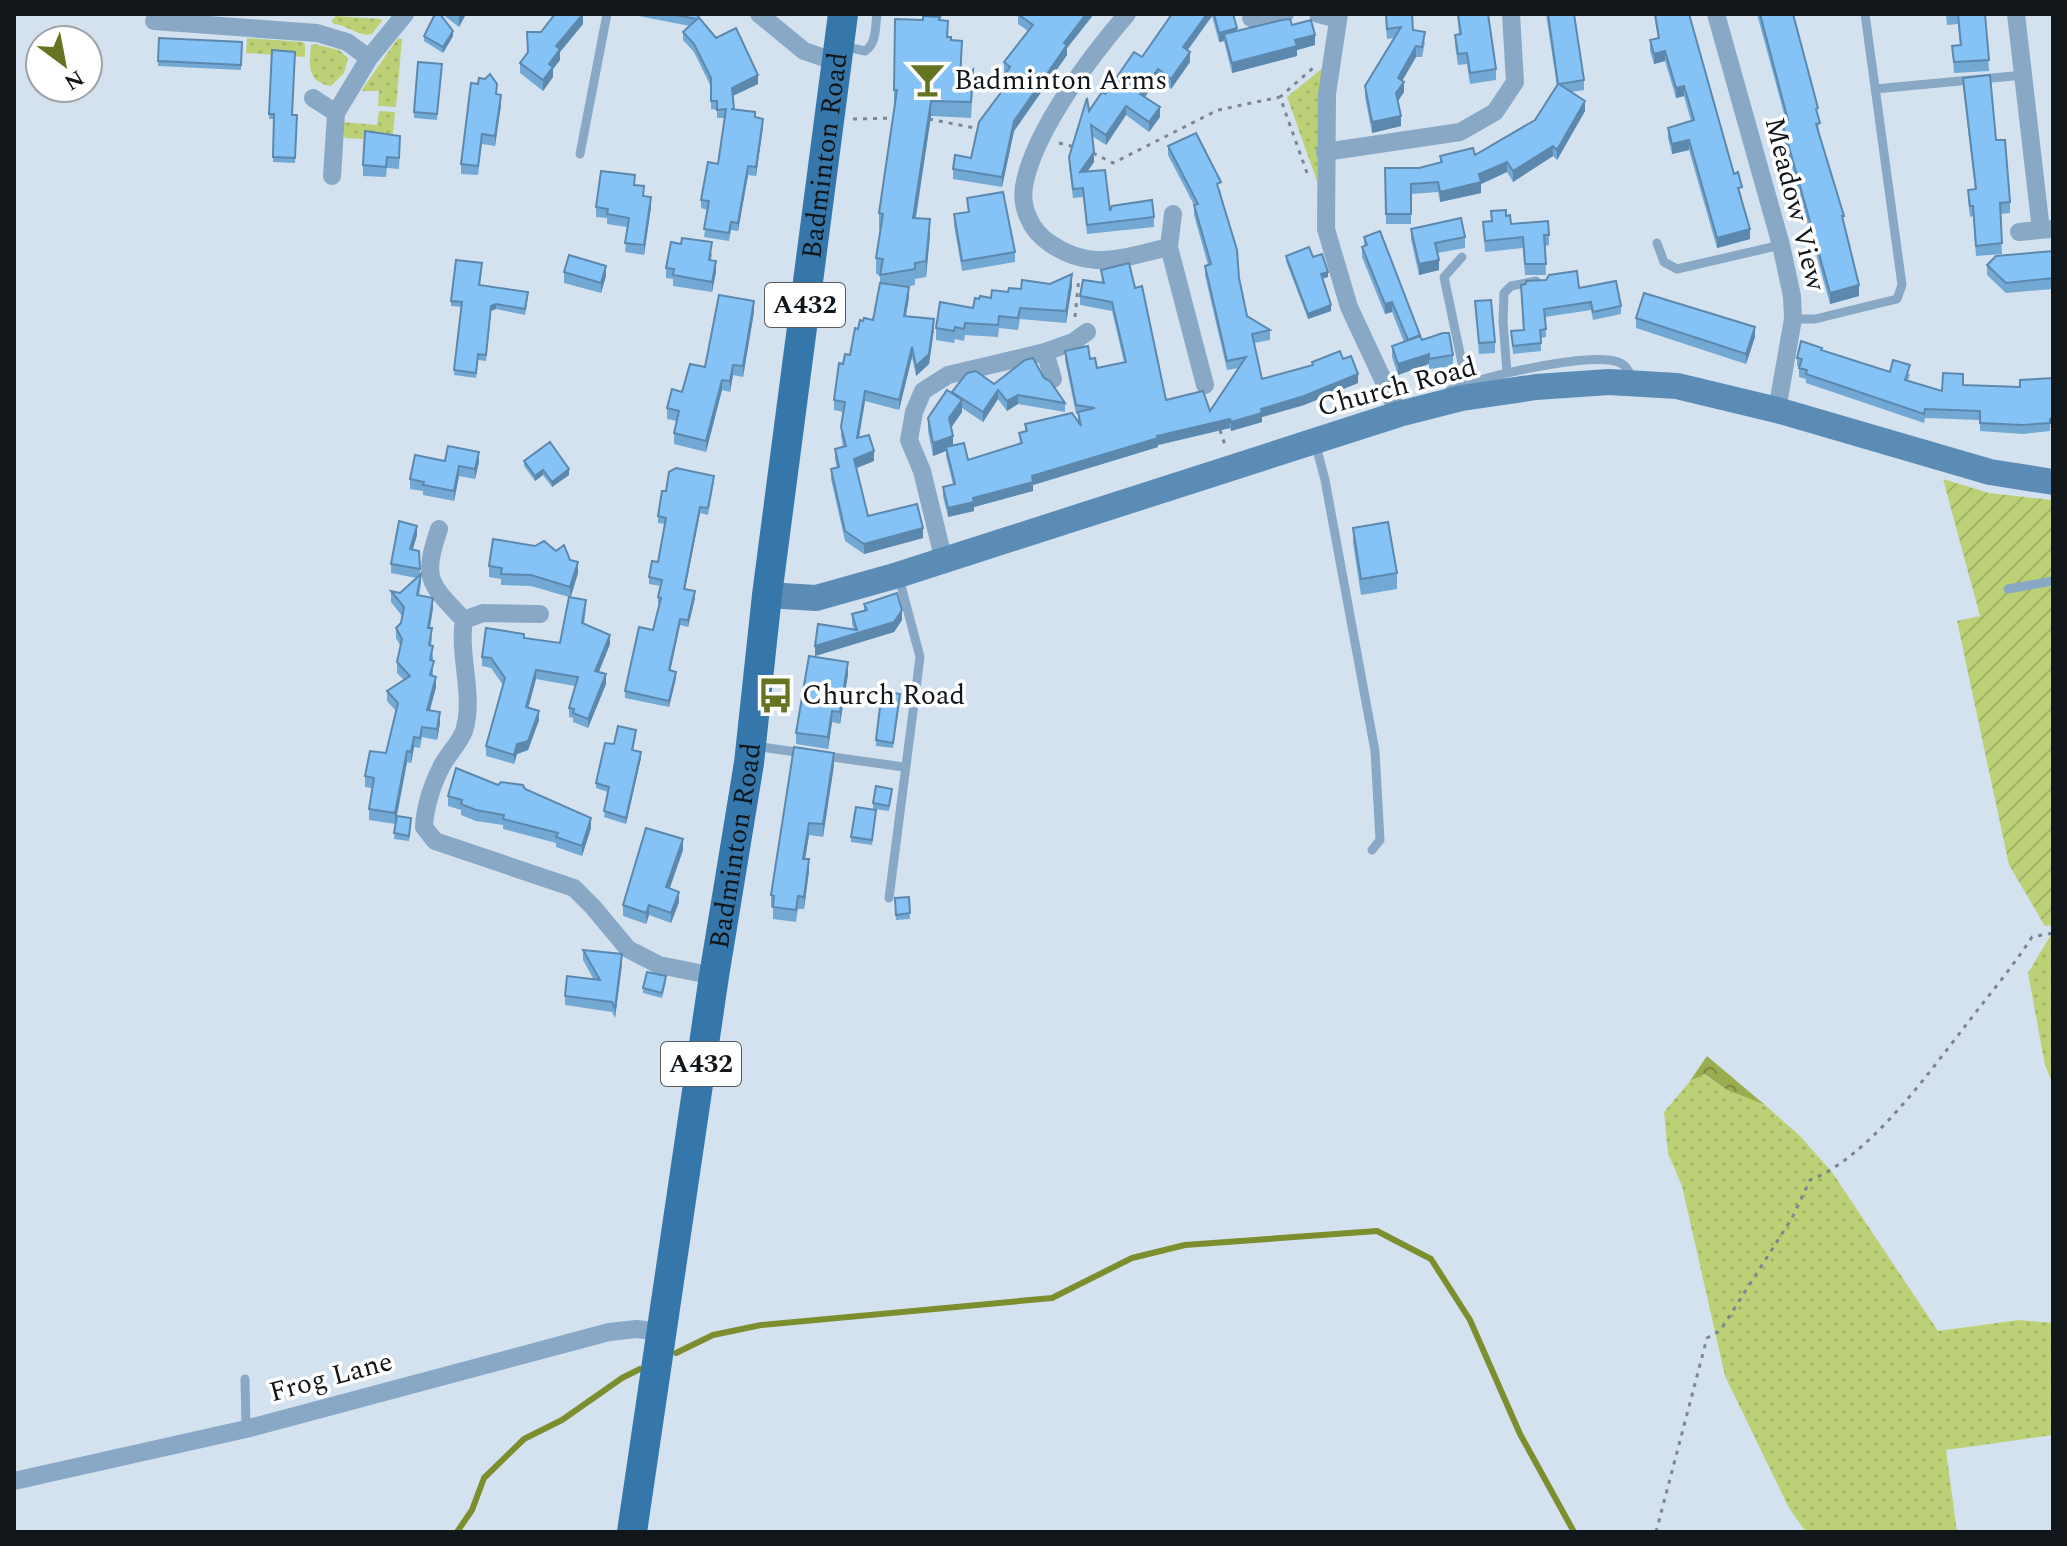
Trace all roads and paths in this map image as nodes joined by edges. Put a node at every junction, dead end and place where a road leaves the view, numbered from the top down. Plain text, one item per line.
1 (405, 14) edge
2 (607, 14) edge
3 (759, 14) edge
4 (843, 14) edge
5 (877, 14) edge
6 (1127, 14) edge
7 (1285, 14) edge
8 (1318, 14) edge
9 (1511, 14) edge
10 (1716, 14) edge
11 (1865, 14) edge
12 (2016, 14) edge
13 (1338, 16) edge
14 (1251, 18) dead end
15 (166, 19) edge
16 (1333, 50) junction
17 (837, 54) junction
18 (369, 58) junction
19 (2024, 75) junction
20 (1875, 89) junction
21 (1280, 97) junction
22 (313, 98) dead end
23 (1218, 110) dead end
24 (336, 113) junction
25 (1325, 152) junction
26 (580, 154) dead end
27 (332, 176) dead end
28 (1311, 185) dead end
29 (2045, 198) edge
30 (1173, 214) dead end
31 (2047, 230) edge
32 (2019, 232) dead end
33 (1657, 243) dead end
34 (1781, 245) junction
35 (1169, 247) junction
36 (1082, 257) junction
37 (1462, 257) dead end
38 (1542, 281) edge
39 (1793, 319) junction
40 (1080, 337) joint
41 (1045, 352) junction
42 (1507, 373) junction
43 (1053, 379) edge
44 (1466, 382) junction
45 (1634, 384) junction
46 (1205, 385) dead end
47 (1439, 404) junction
48 (1777, 410) junction
49 (1399, 414) junction
50 (1219, 427) edge
51 (1315, 441) junction
52 (1233, 468) junction
53 (2053, 482) edge
54 (439, 529) dead end
55 (944, 561) junction
56 (898, 575) junction
57 (2053, 581) edge
58 (2008, 589) dead end
59 (767, 595) junction
60 (540, 614) dead end
61 (464, 620) junction
62 (751, 745) junction
63 (904, 767) junction
64 (1372, 850) dead end
65 (889, 898) dead end
66 (2053, 933) edge
67 (714, 976) junction
68 (662, 1332) junction
69 (245, 1379) dead end
70 (246, 1429) junction
71 (14, 1481) edge
72 (632, 1532) edge
73 (1656, 1532) edge

1 - 18 street
2 - 26 lane
3 - 17 street
4 - 17 main road, Badminton Road / A432
5 - 17 lane
6 - 36 street
7 - 14 street
8 - 13 street
9 - 25 street
10 - 34 street, Meadow View
11 - 20 lane
12 - 19 street
13 - 16 street
15 - 18 street
16 - 21 path
16 - 25 street
17 - 59 main road, Badminton Road / A432
18 - 24 street
19 - 20 lane
19 - 29 street
20 - 39 lane
21 - 23 path
21 - 28 path
22 - 24 street
24 - 27 street
25 - 49 street
29 - 31 street
30 - 35 street
31 - 32 street
33 - 34 lane
34 - 39 street, Meadow View
35 - 36 street
35 - 46 street
36 - 40 path
37 - 44 lane
38 - 42 lane
39 - 48 street, Meadow View
40 - 41 street
41 - 43 street
41 - 55 street
42 - 44 lane
42 - 45 lane
44 - 47 lane
45 - 47 street, Church Road
45 - 48 street, Church Road
47 - 49 street, Church Road
48 - 53 street, Church Road
49 - 51 street, Church Road
50 - 52 path
51 - 52 street, Church Road
51 - 64 lane
52 - 55 street, Church Road
54 - 61 street
55 - 56 street, Church Road
56 - 59 street, Church Road
56 - 63 lane
57 - 58 lane
59 - 62 main road, Badminton Road / A432
60 - 61 street
61 - 67 street
62 - 63 lane
62 - 67 main road, Badminton Road / A432
63 - 65 lane
66 - 73 path
67 - 68 main road, Badminton Road / A432
68 - 70 street, Frog Lane
68 - 72 main road, Badminton Road / A432
69 - 70 lane
70 - 71 street, Frog Lane

